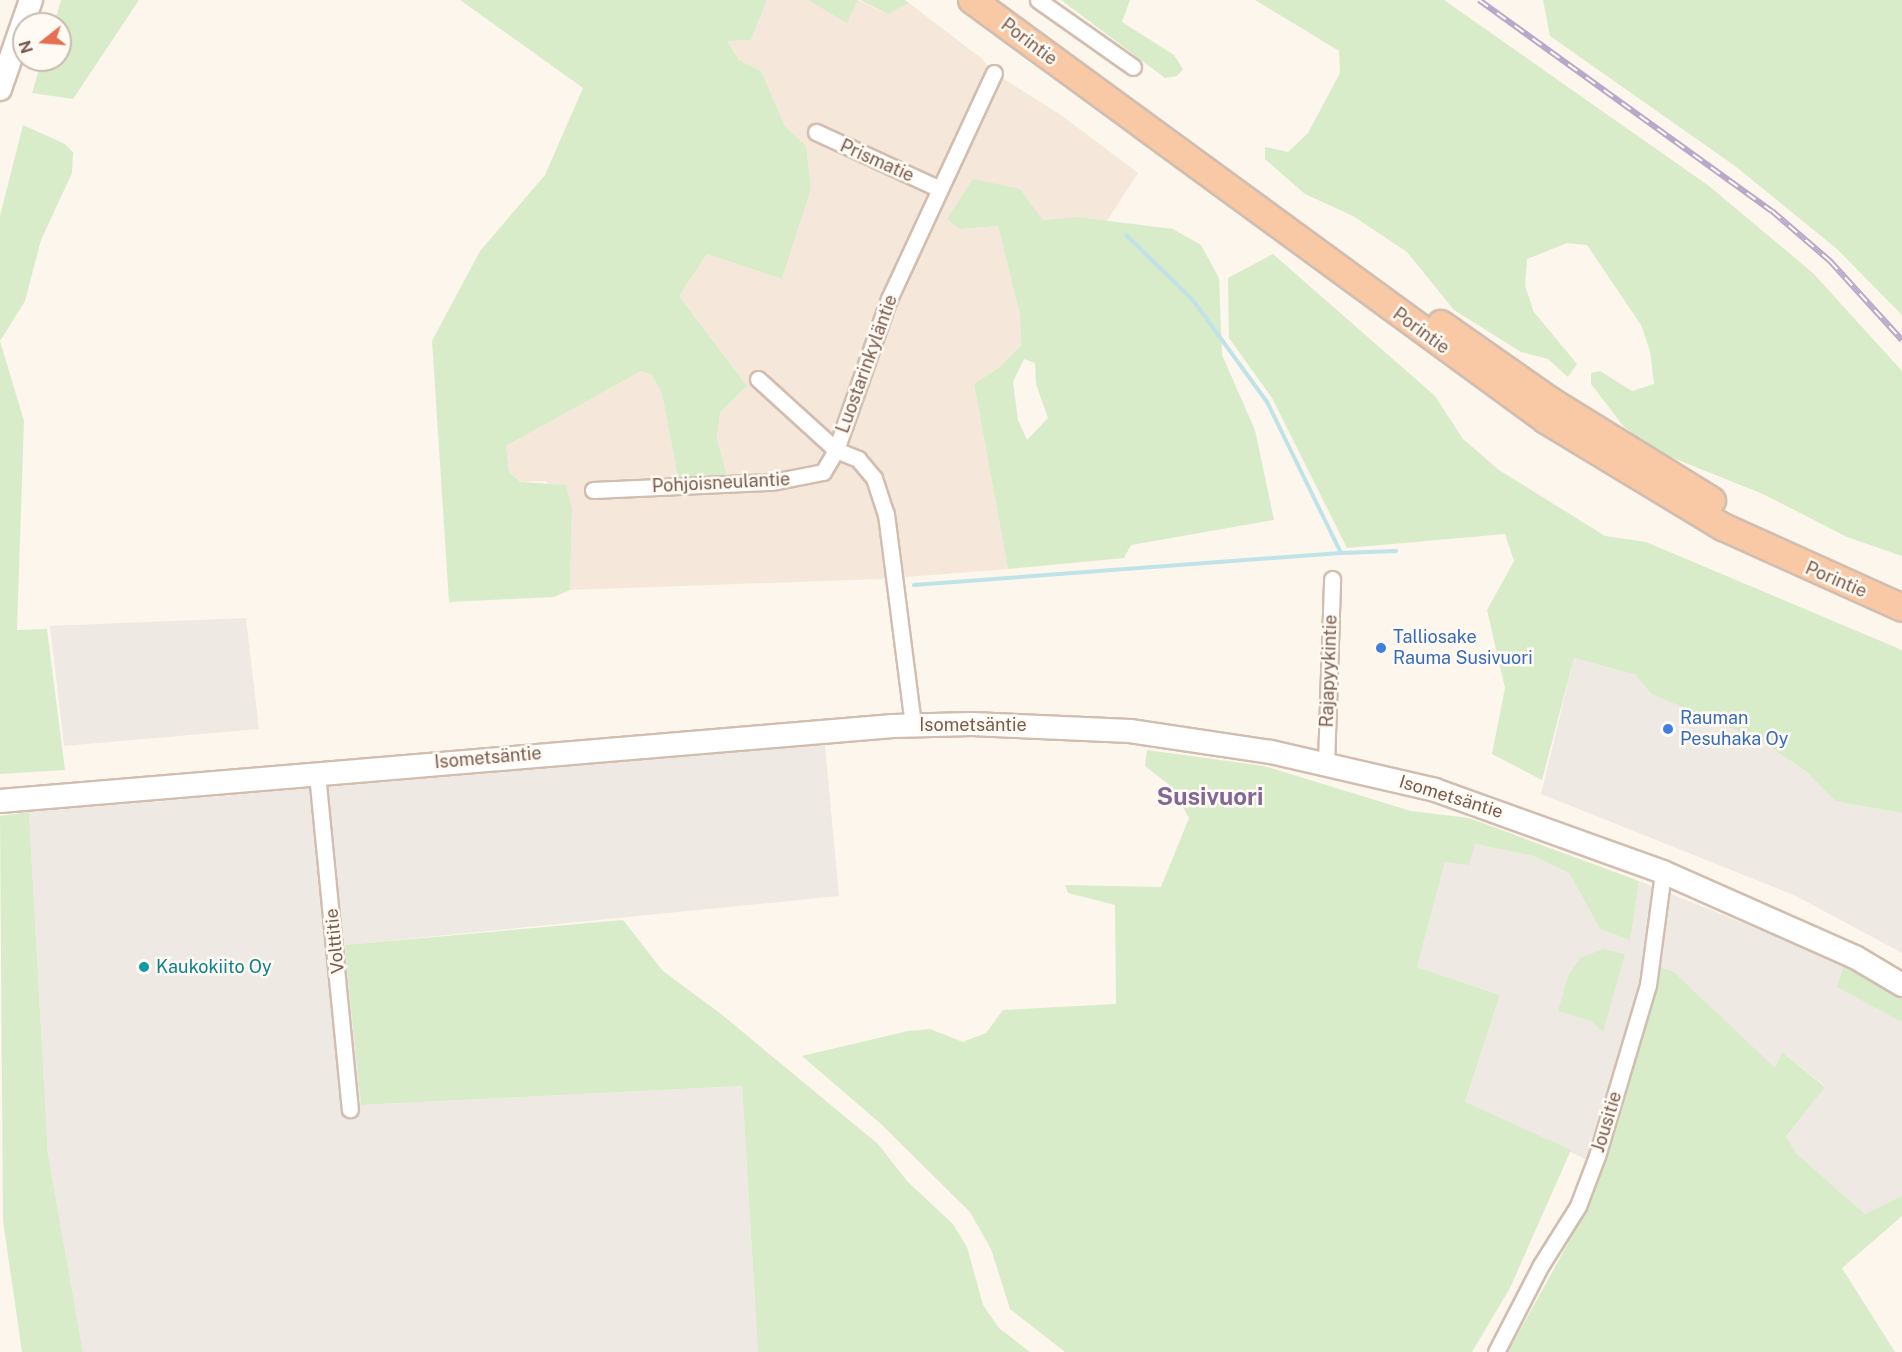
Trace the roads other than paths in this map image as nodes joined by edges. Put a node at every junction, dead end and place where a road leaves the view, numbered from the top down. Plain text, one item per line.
1 (31, 0) edge
2 (972, 0) edge
3 (995, 0) edge
4 (1038, 0) edge
5 (1133, 67) dead end
6 (994, 73) dead end
7 (0, 89) edge
8 (816, 132) dead end
9 (938, 189) junction
10 (759, 379) dead end
11 (836, 450) junction
12 (593, 490) dead end
13 (1332, 579) dead end
14 (1902, 589) edge
15 (1902, 608) edge
16 (913, 725) junction
17 (1326, 764) junction
18 (317, 774) junction
19 (0, 801) edge
20 (1663, 872) junction
21 (1902, 986) edge
22 (350, 1108) dead end
23 (1496, 1352) edge

1 - 7 main road
2 - 15 highway, Porintie
3 - 14 highway, Porintie
4 - 5 street
6 - 9 street, Luostarinkyläntie
8 - 9 street, Prismatie
9 - 11 street, Luostarinkyläntie
10 - 11 street
11 - 12 street, Pohjoisneulantie
11 - 16 street, Luostarinkyläntie
13 - 17 street, Rajapyykintie
16 - 17 main road, Isometsäntie
16 - 18 main road, Isometsäntie
17 - 20 main road, Isometsäntie
18 - 19 main road, Isometsäntie
18 - 22 street, Volttitie
20 - 21 main road, Isometsäntie
20 - 23 street, Jousitie

